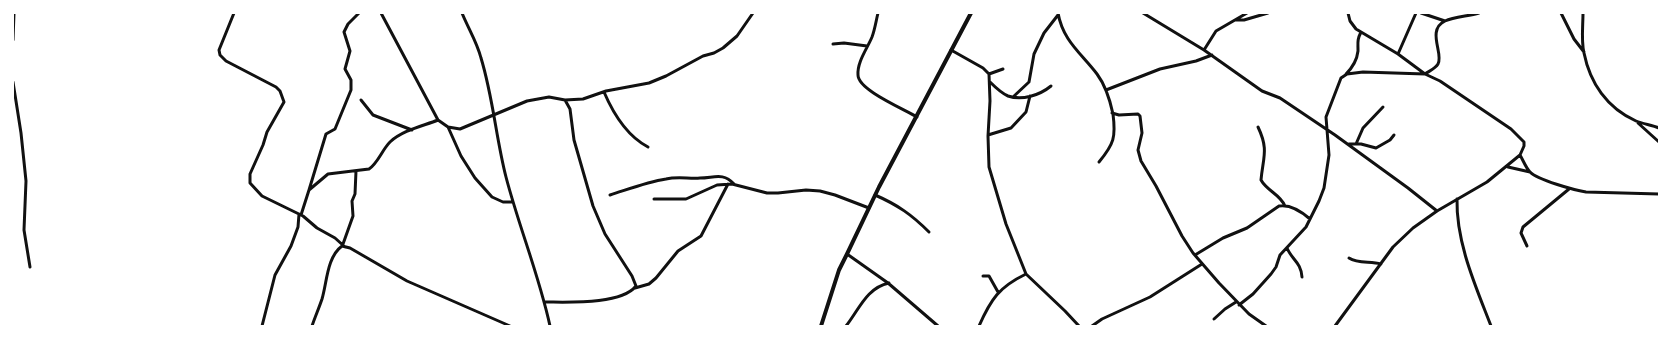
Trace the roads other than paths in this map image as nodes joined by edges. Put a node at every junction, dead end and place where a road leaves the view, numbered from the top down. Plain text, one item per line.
1 (14, 13) edge
2 (234, 13) edge
3 (359, 13) edge
4 (381, 13) edge
5 (462, 13) edge
6 (753, 13) edge
7 (878, 13) edge
8 (970, 13) edge
9 (1143, 13) edge
10 (1247, 13) edge
11 (1268, 13) edge
12 (1348, 13) edge
13 (1416, 13) edge
14 (1422, 13) edge
15 (1479, 13) edge
16 (1561, 13) edge
17 (1583, 13) edge
18 (1058, 14) edge
19 (1234, 20) junction
20 (1445, 21) junction
21 (1361, 32) junction
22 (13, 40) edge
23 (833, 44) dead end
24 (867, 46) junction
25 (951, 50) junction
26 (1204, 50) junction
27 (1584, 52) junction
28 (1398, 54) junction
29 (1212, 55) junction
30 (1003, 70) dead end
31 (989, 74) junction
32 (1425, 74) junction
33 (1345, 76) junction
34 (13, 82) edge
35 (990, 82) junction
36 (1050, 86) dead end
37 (1106, 90) junction
38 (604, 92) junction
39 (1030, 96) junction
40 (1013, 97) junction
41 (361, 100) dead end
42 (565, 100) junction
43 (1383, 107) dead end
44 (1112, 113) junction
45 (494, 114) junction
46 (917, 117) junction
47 (438, 120) junction
48 (1636, 121) junction
49 (1258, 126) dead end
50 (448, 127) junction
51 (1659, 128) edge
52 (1326, 129) junction
53 (412, 130) junction
54 (988, 135) junction
55 (1394, 135) dead end
56 (1659, 142) edge
57 (1348, 144) junction
58 (1356, 144) junction
59 (648, 147) dead end
60 (1520, 156) junction
61 (1099, 162) dead end
62 (1508, 167) junction
63 (356, 171) junction
64 (1530, 172) junction
65 (728, 184) junction
66 (735, 184) junction
67 (1569, 189) junction
68 (308, 190) junction
69 (1659, 194) edge
70 (875, 195) junction
71 (610, 196) dead end
72 (654, 199) dead end
73 (1457, 200) junction
74 (512, 202) junction
75 (1285, 206) junction
76 (869, 208) junction
77 (1437, 211) junction
78 (300, 215) junction
79 (1310, 219) junction
80 (929, 232) dead end
81 (344, 245) junction
82 (1527, 246) dead end
83 (1287, 248) junction
84 (847, 254) junction
85 (1196, 255) junction
86 (1349, 258) dead end
87 (1202, 264) junction
88 (1381, 264) junction
89 (30, 266) dead end
90 (1026, 274) junction
91 (984, 276) dead end
92 (1302, 277) dead end
93 (889, 284) junction
94 (635, 288) junction
95 (998, 292) junction
96 (545, 302) junction
97 (1236, 302) junction
98 (1239, 305) junction
99 (1214, 319) dead end
100 (262, 326) edge
101 (312, 326) edge
102 (510, 326) edge
103 (550, 326) edge
104 (821, 326) edge
105 (846, 326) edge
106 (938, 326) edge
107 (979, 326) edge
108 (1079, 326) edge
109 (1092, 326) edge
110 (1266, 326) edge
111 (1335, 326) edge
112 (1491, 326) edge

1 - 22 street
2 - 78 street
3 - 68 street
4 - 47 street
5 - 45 street
6 - 38 street
7 - 24 street
8 - 25 street
9 - 26 street
10 - 19 street
11 - 19 street
12 - 21 street
13 - 28 street
14 - 20 street
15 - 20 street
16 - 27 street
17 - 27 street
18 - 37 street
18 - 40 street
19 - 26 street
20 - 32 street
21 - 28 street
21 - 33 street
23 - 24 street
24 - 46 street
25 - 31 street
25 - 46 street
26 - 29 street
27 - 48 street
28 - 32 street
29 - 37 street
29 - 52 street
30 - 31 street
31 - 35 street
32 - 33 street
32 - 60 street
33 - 52 street
34 - 89 street
35 - 40 street
35 - 54 street
36 - 39 street
37 - 44 street
38 - 42 street
38 - 59 street
39 - 40 street
39 - 54 street
41 - 53 street
42 - 45 street
42 - 94 street
43 - 58 street
44 - 61 street
44 - 85 street
45 - 50 street
45 - 74 street
46 - 70 street
47 - 50 street
47 - 53 street
48 - 51 street
48 - 56 street
49 - 75 street
50 - 74 street
52 - 57 street
52 - 79 street
53 - 63 street
54 - 90 street
55 - 58 street
57 - 58 street
57 - 77 street
60 - 62 street
60 - 64 street
62 - 64 street
62 - 73 street
63 - 68 street
63 - 81 street
64 - 67 street
65 - 66 street
65 - 72 street
65 - 94 street
66 - 71 street
66 - 76 street
67 - 69 street
67 - 82 street
68 - 78 street
70 - 76 street
70 - 80 street
73 - 77 street
73 - 112 street
74 - 96 street
75 - 79 street
75 - 85 street
76 - 84 street
77 - 88 street
78 - 81 street
78 - 100 street
79 - 83 street
81 - 101 street
81 - 102 street
83 - 92 street
83 - 98 street
84 - 93 street
84 - 104 street
85 - 87 street
86 - 88 street
87 - 97 street
87 - 109 street
88 - 111 street
90 - 95 street
90 - 108 street
91 - 95 street
93 - 105 street
93 - 106 street
94 - 96 street
95 - 107 street
96 - 103 street
97 - 98 street
97 - 99 street
98 - 110 street

